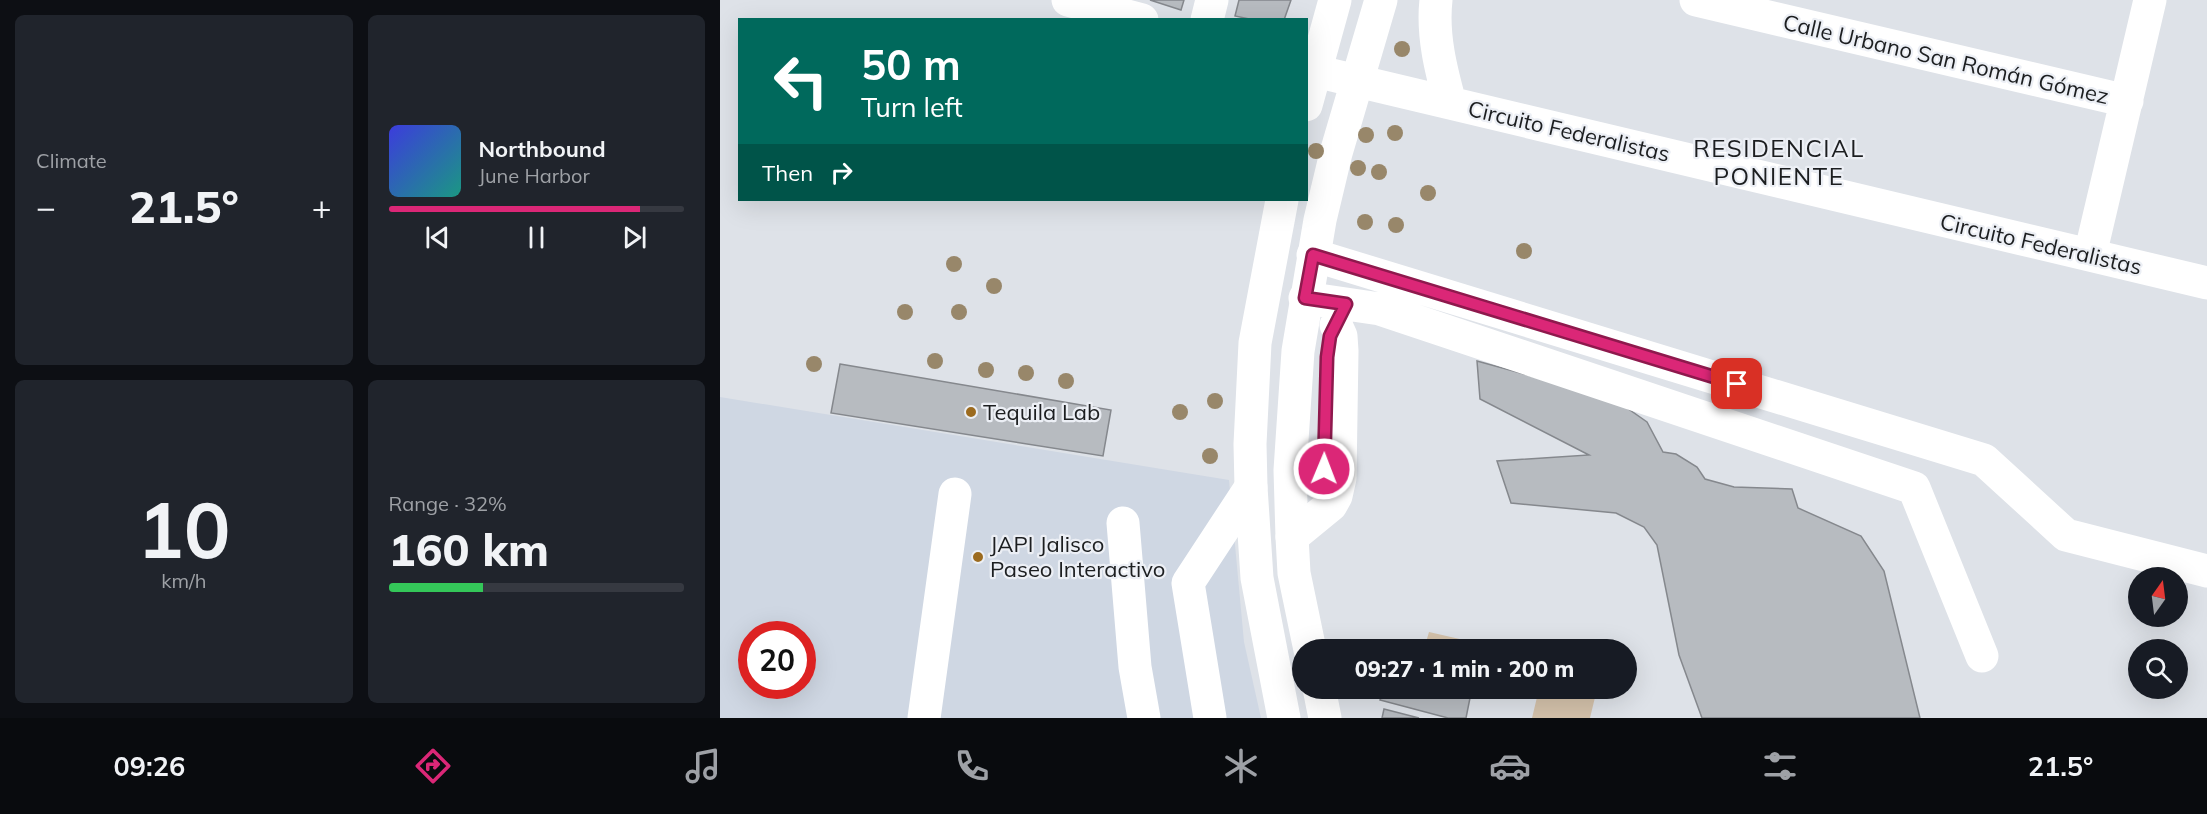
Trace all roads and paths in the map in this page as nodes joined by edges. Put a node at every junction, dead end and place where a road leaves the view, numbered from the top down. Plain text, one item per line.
1 (1068, 0) edge
2 (1212, 0) edge
3 (1335, 0) edge
4 (1382, 0) edge
5 (1436, 0) edge
6 (1696, 0) edge
7 (2150, 0) edge
8 (1135, 18) edge
9 (1208, 18) edge
10 (1315, 71) junction
11 (1358, 81) junction
12 (1308, 97) edge
13 (2127, 101) junction
14 (1450, 103) junction
15 (1282, 201) edge
16 (1313, 255) junction
17 (2090, 255) junction
18 (2207, 283) edge
19 (1305, 298) junction
20 (1341, 314) junction
21 (1251, 487) junction
22 (956, 494) dead end
23 (1123, 523) dead end
24 (1303, 527) junction
25 (2207, 570) edge
26 (1308, 639) edge
27 (1982, 656) dead end
28 (1321, 699) edge
29 (924, 718) edge
30 (1144, 718) edge
31 (1210, 718) edge
32 (1284, 718) edge
33 (1325, 718) edge

1 - 8 street
2 - 9 street
3 - 10 street
4 - 11 street
5 - 14 street
6 - 13 street, Calle Urbano San Román Gómez
7 - 13 street
10 - 11 street, Circuito Federalistas
10 - 12 street
11 - 14 street, Circuito Federalistas
11 - 16 street
13 - 17 street
14 - 17 street, Circuito Federalistas
15 - 21 street
16 - 19 street
16 - 25 street
17 - 18 street, Circuito Federalistas
19 - 20 street
19 - 24 street
20 - 24 street
20 - 27 street
21 - 31 street
21 - 32 street
22 - 29 street
23 - 30 street
24 - 26 street
28 - 33 street

